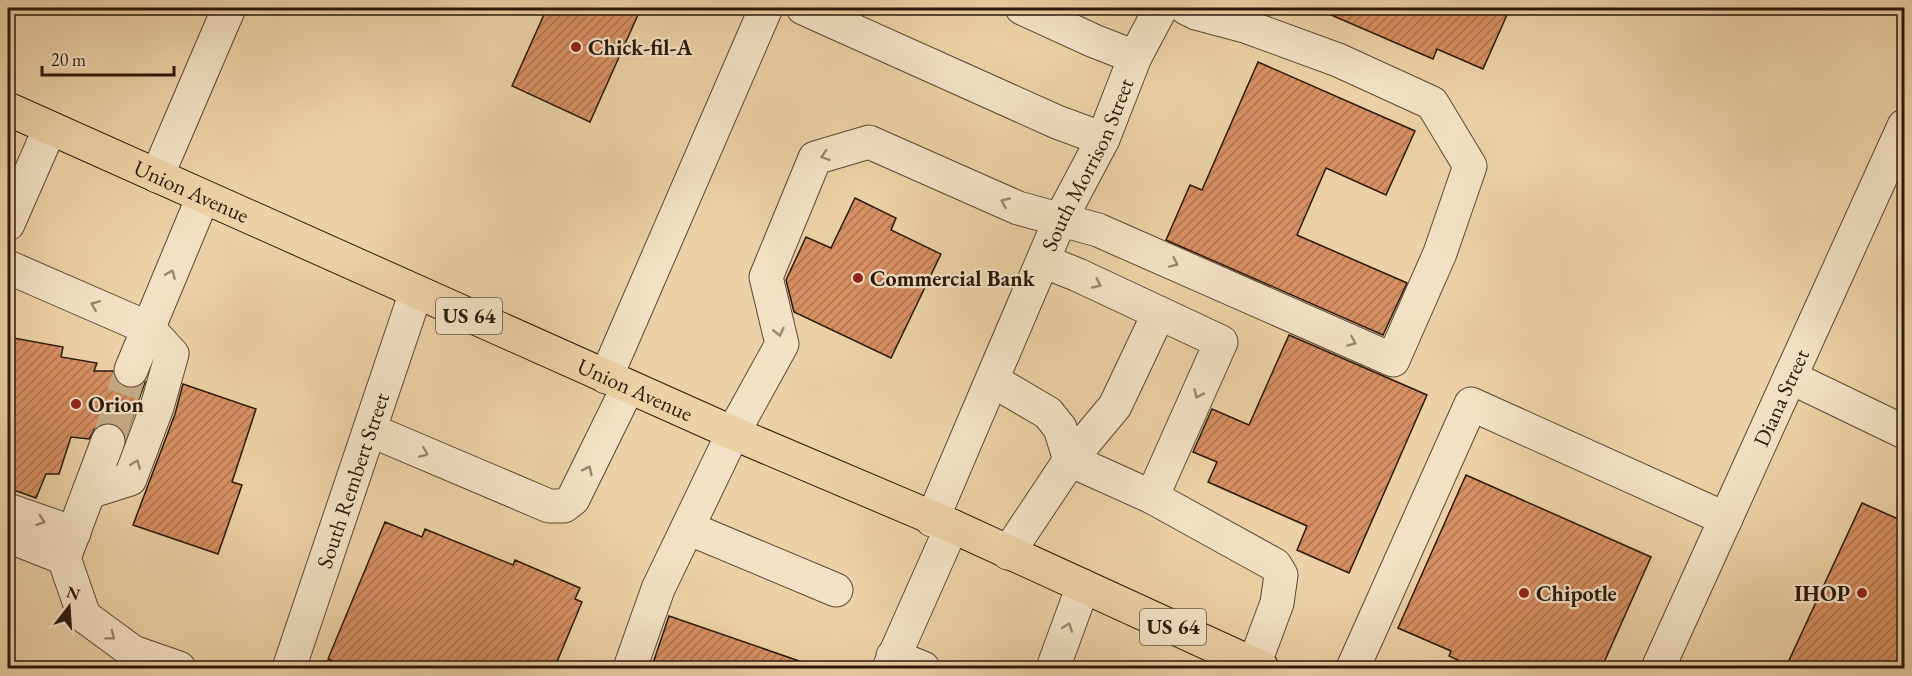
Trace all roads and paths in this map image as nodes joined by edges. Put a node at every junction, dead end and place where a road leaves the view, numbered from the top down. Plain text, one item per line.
1 (229, 8) edge
2 (766, 8) edge
3 (803, 8) edge
4 (1022, 8) edge
5 (1161, 8) edge
6 (1186, 8) edge
7 (1135, 57) junction
8 (8, 109) edge
9 (1905, 126) edge
10 (50, 128) junction
11 (1103, 139) junction
12 (1897, 163) edge
13 (157, 176) junction
14 (203, 197) junction
15 (1060, 220) junction
16 (8, 224) edge
17 (1043, 261) junction
18 (8, 267) edge
19 (416, 292) junction
20 (1159, 313) junction
21 (148, 328) junction
22 (131, 370) tunnel mouth
23 (1790, 377) junction
24 (992, 380) junction
25 (617, 382) junction
26 (370, 430) junction
27 (1905, 432) edge
28 (733, 434) junction
29 (108, 441) tunnel mouth
30 (1070, 460) junction
31 (90, 492) junction
32 (1152, 497) junction
33 (8, 510) edge
34 (1726, 519) junction
35 (942, 523) junction
36 (688, 528) junction
37 (8, 536) edge
38 (69, 546) junction
39 (1008, 553) junction
40 (1083, 586) junction
41 (836, 590) dead end
42 (891, 662) edge
43 (1258, 667) edge
44 (179, 669) edge
45 (289, 669) edge
46 (630, 669) edge
47 (923, 669) edge
48 (1053, 669) edge
49 (1353, 669) edge
50 (1658, 669) edge

1 - 13 street
2 - 25 street
3 - 11 street
4 - 7 street
5 - 7 street, South Morrison Street
15 -> 6 street
7 - 11 street, South Morrison Street
8 - 10 main road, Union Avenue / US 64
9 - 12 street, Diana Street
10 - 13 main road, Union Avenue / US 64
10 - 16 street
11 - 15 street, South Morrison Street
12 - 23 street, Diana Street
13 - 14 main road, Union Avenue / US 64
14 - 19 main road, Union Avenue / US 64
21 -> 14 street
15 - 17 street, South Morrison Street
15 -> 28 street
17 -> 20 street
17 - 24 street, South Morrison Street
21 -> 18 street
19 - 25 main road, Union Avenue / US 64
19 - 26 street, South Rembert Street
20 - 30 street
20 -> 32 street
21 - 22 street
31 -> 21 street
23 - 27 street
23 - 34 street, Diana Street
24 - 30 street
24 - 35 street, South Morrison Street
26 -> 25 street
25 - 28 main road, Union Avenue / US 64
26 - 45 street, South Rembert Street
28 - 35 main road, Union Avenue / US 64
28 - 36 street
29 - 31 street
30 - 32 street
30 - 39 street
31 - 38 street
32 - 43 street
33 -> 38 street
34 - 49 street
34 - 50 street, Diana Street
35 - 39 main road, Union Avenue / US 64
35 - 42 street, South Morrison Street
36 - 41 street
36 - 46 street
37 - 38 street
38 -> 44 street
39 - 40 main road, Union Avenue / US 64
40 - 43 main road, Union Avenue / US 64
48 -> 40 street
42 - 47 street

